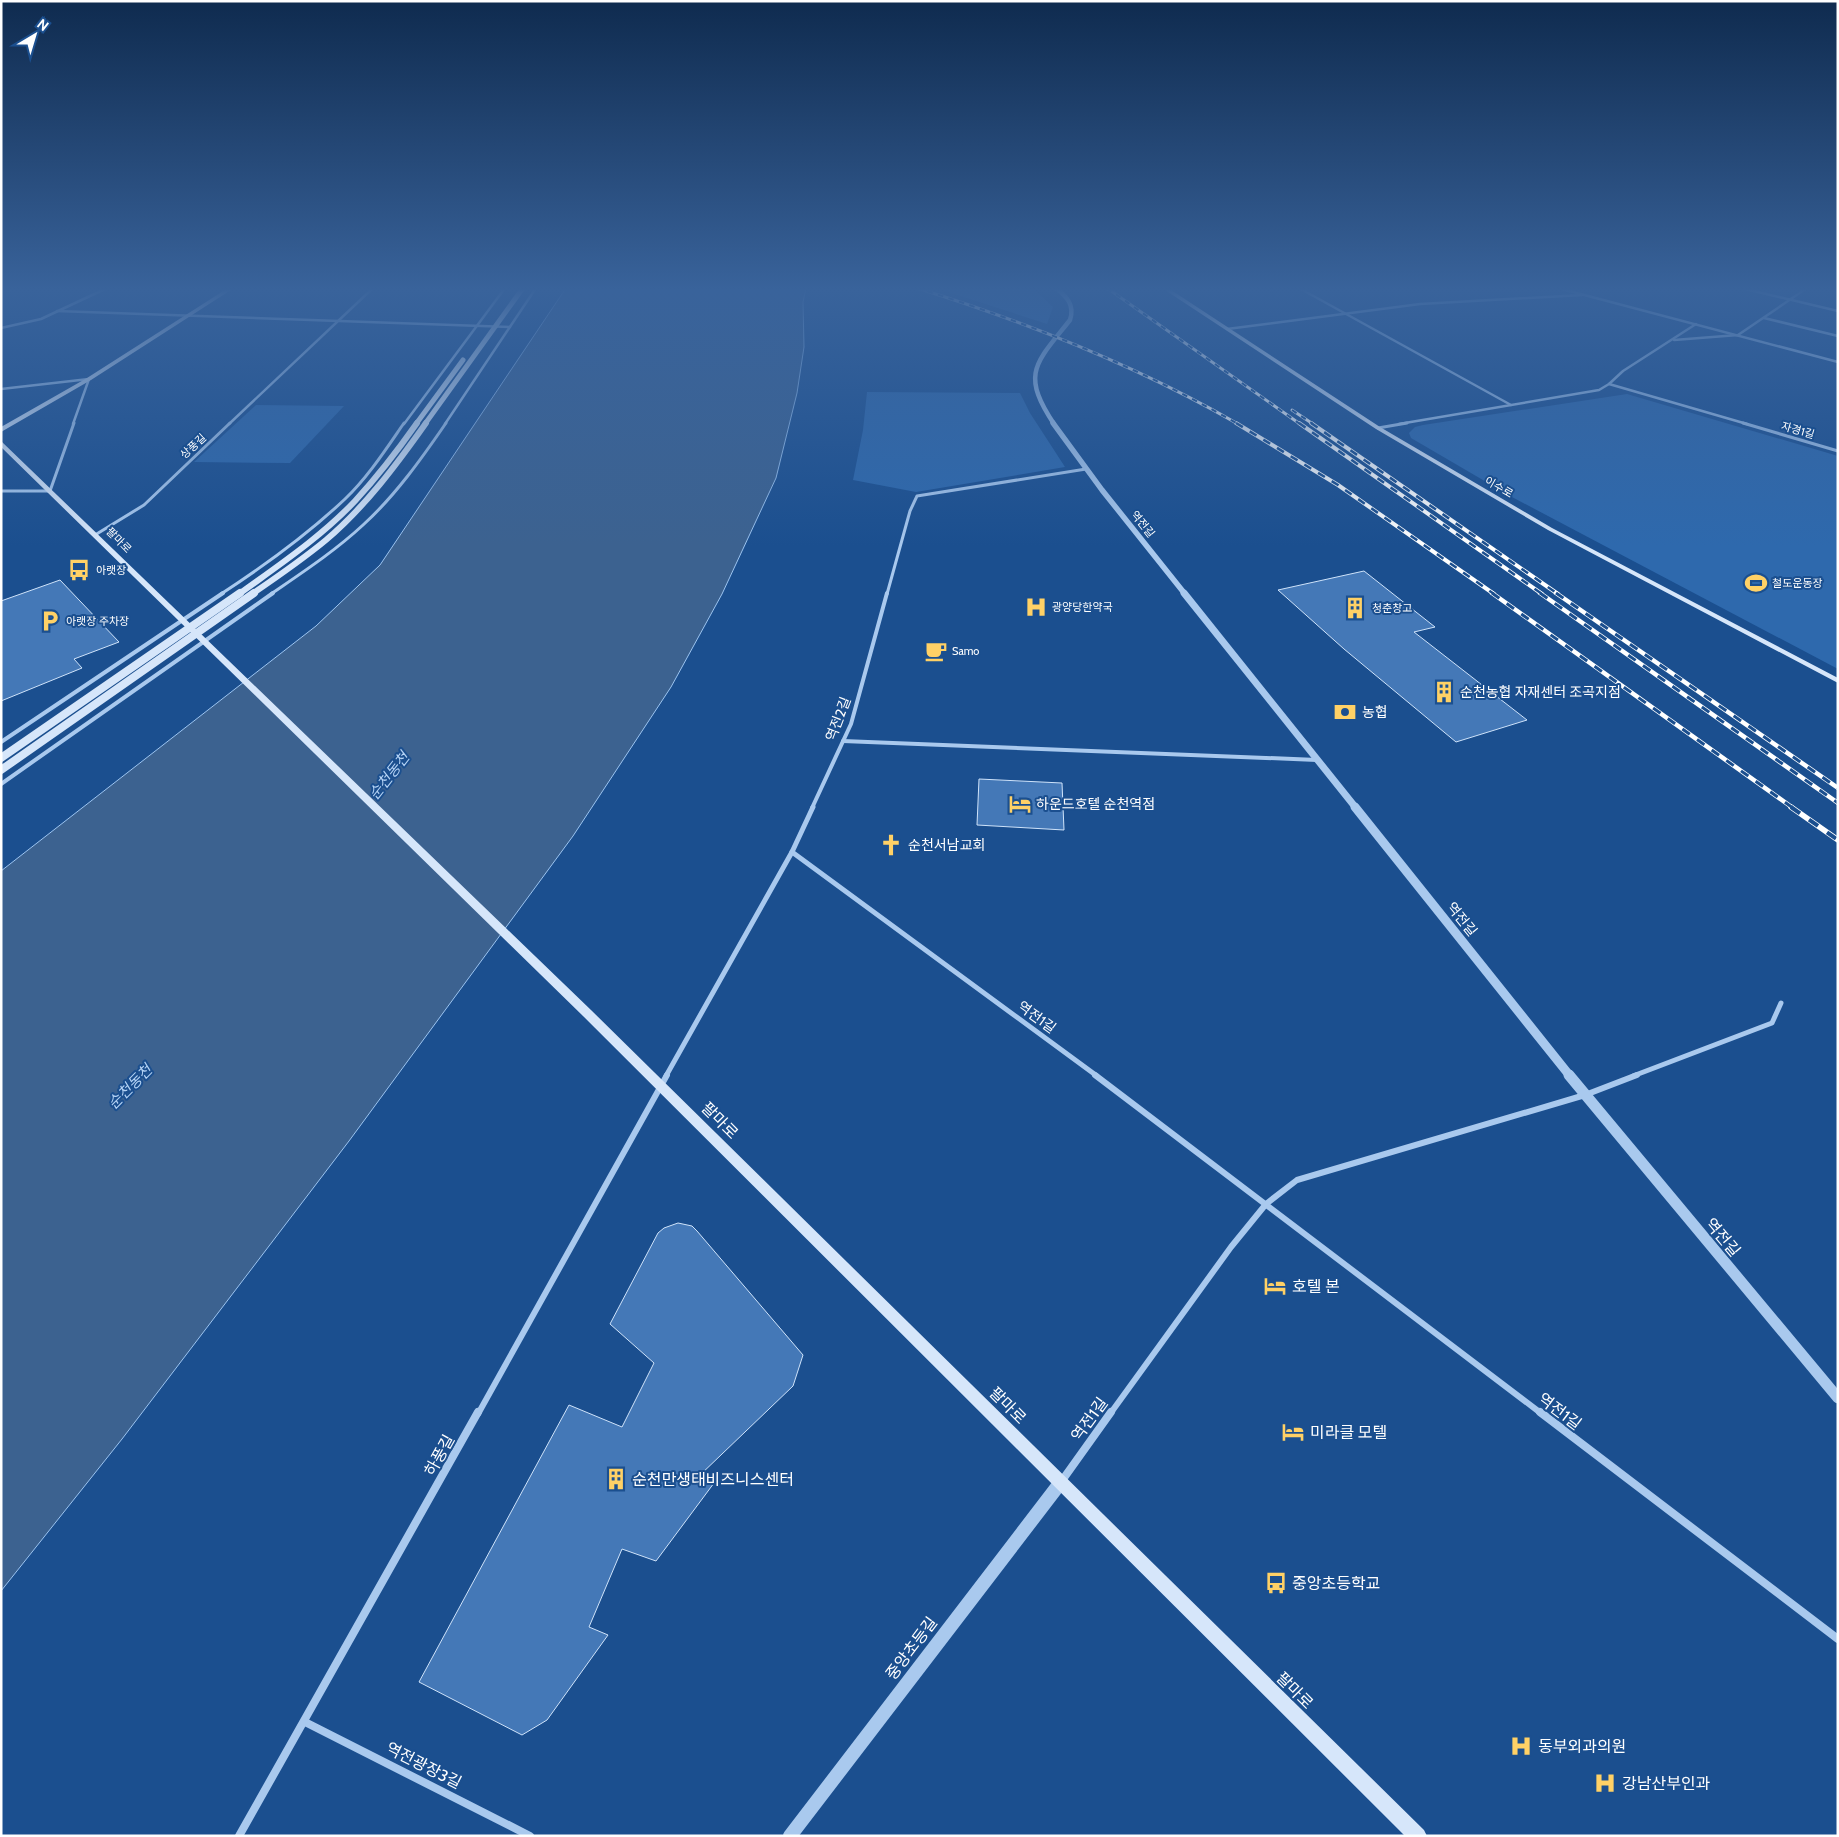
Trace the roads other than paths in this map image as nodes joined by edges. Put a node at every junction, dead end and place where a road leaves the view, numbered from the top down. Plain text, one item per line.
1 (97, 374) edge
2 (282, 374) edge
3 (441, 374) edge
4 (453, 374) edge
5 (461, 374) edge
6 (479, 374) edge
7 (1035, 374) edge
8 (1295, 374) edge
9 (1454, 374) edge
10 (1620, 374) edge
11 (89, 379) junction
12 (1609, 384) junction
13 (1, 389) edge
14 (1512, 405) junction
15 (1378, 428) junction
16 (1, 430) edge
17 (1, 443) edge
18 (1838, 451) edge
19 (1086, 469) junction
20 (1, 491) edge
21 (50, 491) junction
22 (95, 535) junction
23 (181, 620) junction
24 (204, 642) junction
25 (1837, 681) edge
26 (842, 741) junction
27 (1, 742) edge
28 (1, 758) edge
29 (1317, 760) junction
30 (1, 770) edge
31 (1, 784) edge
32 (792, 852) junction
33 (1781, 1004) dead end
34 (661, 1086) junction
35 (1585, 1095) junction
36 (1266, 1204) junction
37 (1838, 1398) edge
38 (1061, 1482) junction
39 (1838, 1639) edge
40 (305, 1722) junction
41 (239, 1836) edge
42 (530, 1836) edge
43 (790, 1836) edge
44 (1418, 1836) edge

1 - 11 main road
2 - 22 street, 상풍길
3 - 23 street
4 - 28 main road, bridge
5 - 30 main road, bridge
6 - 24 street
7 - 19 street, 역전길
8 - 15 main road, 이수로
9 - 14 street
10 - 12 street
11 - 13 street
11 - 16 main road
11 - 21 street
12 - 14 street
12 - 18 street, 자경1길
14 - 15 street
15 - 25 main road, 이수로
17 - 21 main road, 팔마로
19 - 26 street, 역전2길
19 - 29 street, 역전길
20 - 21 street
21 - 22 main road, 팔마로
22 - 23 main road, 팔마로
23 - 24 main road, 팔마로
23 - 27 street
24 - 31 street
24 - 34 main road, 팔마로
26 - 29 street
26 - 32 street, 역전2길
29 - 35 street, 역전길
32 - 34 street, 역전2길
32 - 36 street, 역전1길
33 - 35 street
34 - 38 main road, 팔마로
34 - 40 street, 하풍길
35 - 36 street
35 - 37 street, 역전길
36 - 38 street, 역전1길
36 - 39 street, 역전1길
38 - 43 street, 중앙초등길
38 - 44 main road, 팔마로
40 - 41 street, 하풍길
40 - 42 street, 역전광장3길

